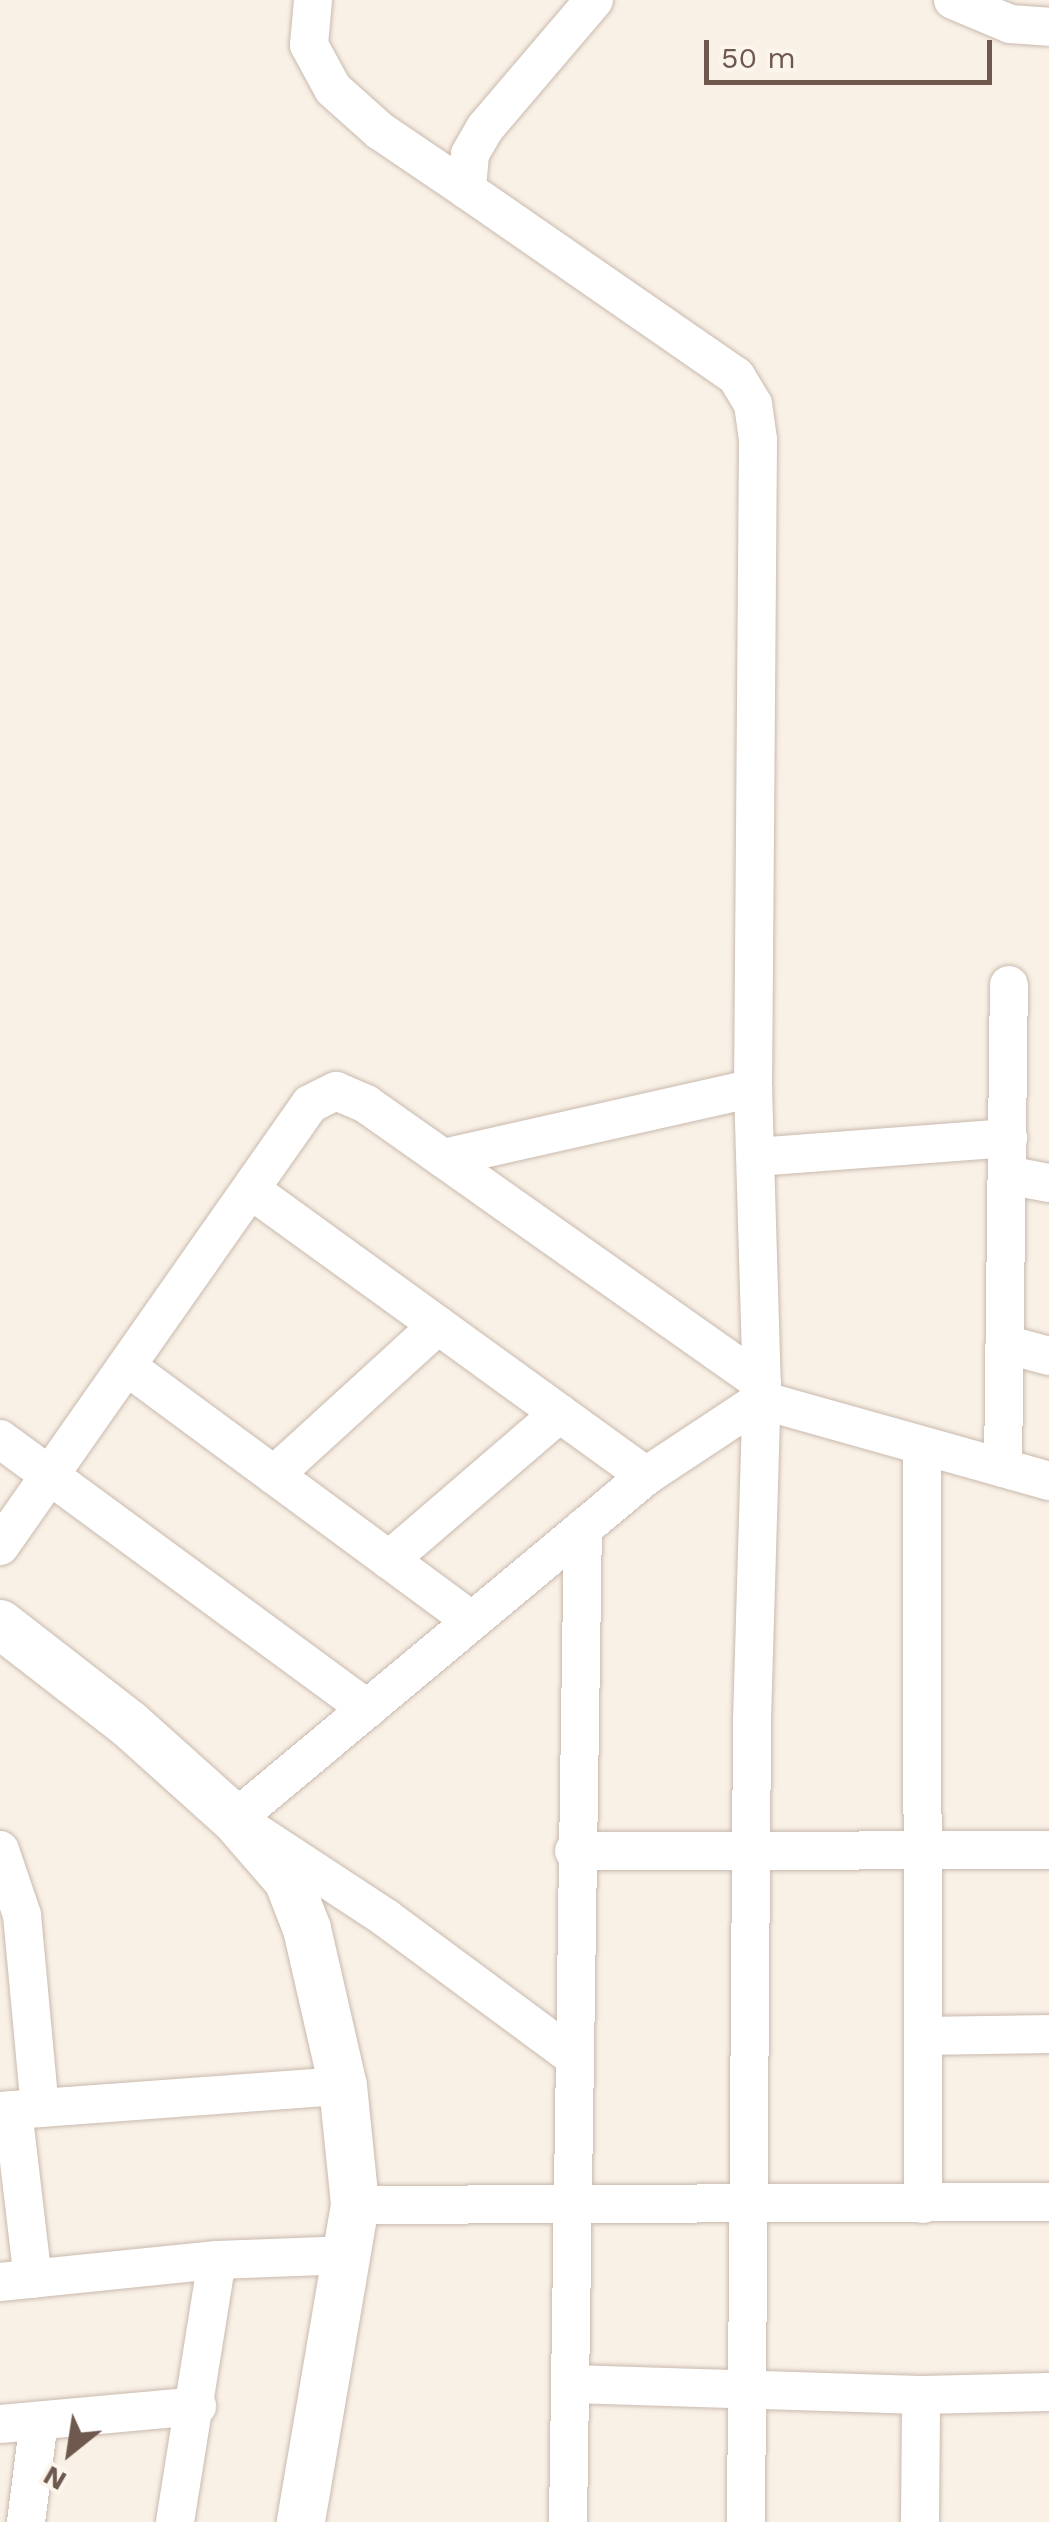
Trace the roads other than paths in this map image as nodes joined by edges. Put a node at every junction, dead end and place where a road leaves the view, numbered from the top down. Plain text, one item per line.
1 (313, 0) edge
2 (594, 0) edge
3 (953, 0) edge
4 (1049, 27) edge
5 (467, 190) junction
6 (1010, 985) dead end
7 (754, 1088) junction
8 (1007, 1156) junction
9 (756, 1157) junction
10 (442, 1158) junction
11 (1049, 1183) edge
12 (251, 1190) junction
13 (438, 1325) junction
14 (1005, 1344) junction
15 (1049, 1356) edge
16 (128, 1368) junction
17 (762, 1392) junction
18 (560, 1413) junction
19 (0, 1439) edge
20 (922, 1446) junction
21 (1004, 1453) junction
22 (52, 1475) junction
23 (274, 1475) junction
24 (646, 1476) junction
25 (1049, 1480) edge
26 (583, 1528) junction
27 (0, 1546) edge
28 (389, 1560) junction
29 (471, 1620) junction
30 (0, 1624) edge
31 (367, 1709) junction
32 (236, 1819) junction
33 (0, 1850) edge
34 (1049, 1850) edge
35 (574, 1851) junction
36 (922, 1853) junction
37 (752, 1854) junction
38 (1049, 2034) edge
39 (923, 2036) junction
40 (571, 2055) junction
41 (344, 2086) junction
42 (18, 2110) edge
43 (1049, 2202) edge
44 (924, 2204) junction
45 (355, 2205) junction
46 (750, 2205) junction
47 (570, 2206) junction
48 (350, 2255) junction
49 (217, 2260) junction
50 (16, 2280) edge
51 (572, 2384) junction
52 (747, 2392) junction
53 (1049, 2392) edge
54 (921, 2396) junction
55 (196, 2406) junction
56 (40, 2421) junction
57 (0, 2424) edge
58 (26, 2522) edge
59 (175, 2522) edge
60 (301, 2522) edge
61 (568, 2522) edge
62 (746, 2522) edge
63 (920, 2522) edge

1 - 5 street
2 - 5 street
3 - 4 street
5 - 7 street
6 - 8 street
7 - 9 street
7 - 10 street
8 - 9 street
8 - 11 street
8 - 14 street
9 - 17 street
10 - 12 street
10 - 17 street
12 - 13 street
12 - 16 street
13 - 18 street
13 - 23 street
14 - 15 street
14 - 21 street
16 - 22 street
16 - 23 street
17 - 20 street
17 - 24 street
17 - 37 street
18 - 24 street
18 - 28 street
19 - 22 street
20 - 21 street
20 - 36 street
21 - 25 street
22 - 27 street
22 - 31 street
23 - 28 street
24 - 26 street
26 - 29 street
26 - 35 street
28 - 29 street
29 - 31 street
30 - 32 street
31 - 32 street
32 - 40 street
32 - 41 street
33 - 42 street
34 - 36 street
35 - 37 street
35 - 40 street
36 - 37 street
36 - 39 street
37 - 46 street
38 - 39 street
39 - 44 street
40 - 47 street
41 - 42 street
41 - 45 street
42 - 50 street
43 - 44 street
44 - 46 street
45 - 47 street
45 - 48 street
46 - 47 street
46 - 52 street
47 - 51 street
48 - 49 street
48 - 60 street
49 - 50 street
49 - 55 street
51 - 52 street
51 - 61 street
52 - 54 street
52 - 62 street
53 - 54 street
54 - 63 street
55 - 56 street
55 - 59 street
56 - 57 street
56 - 58 street

